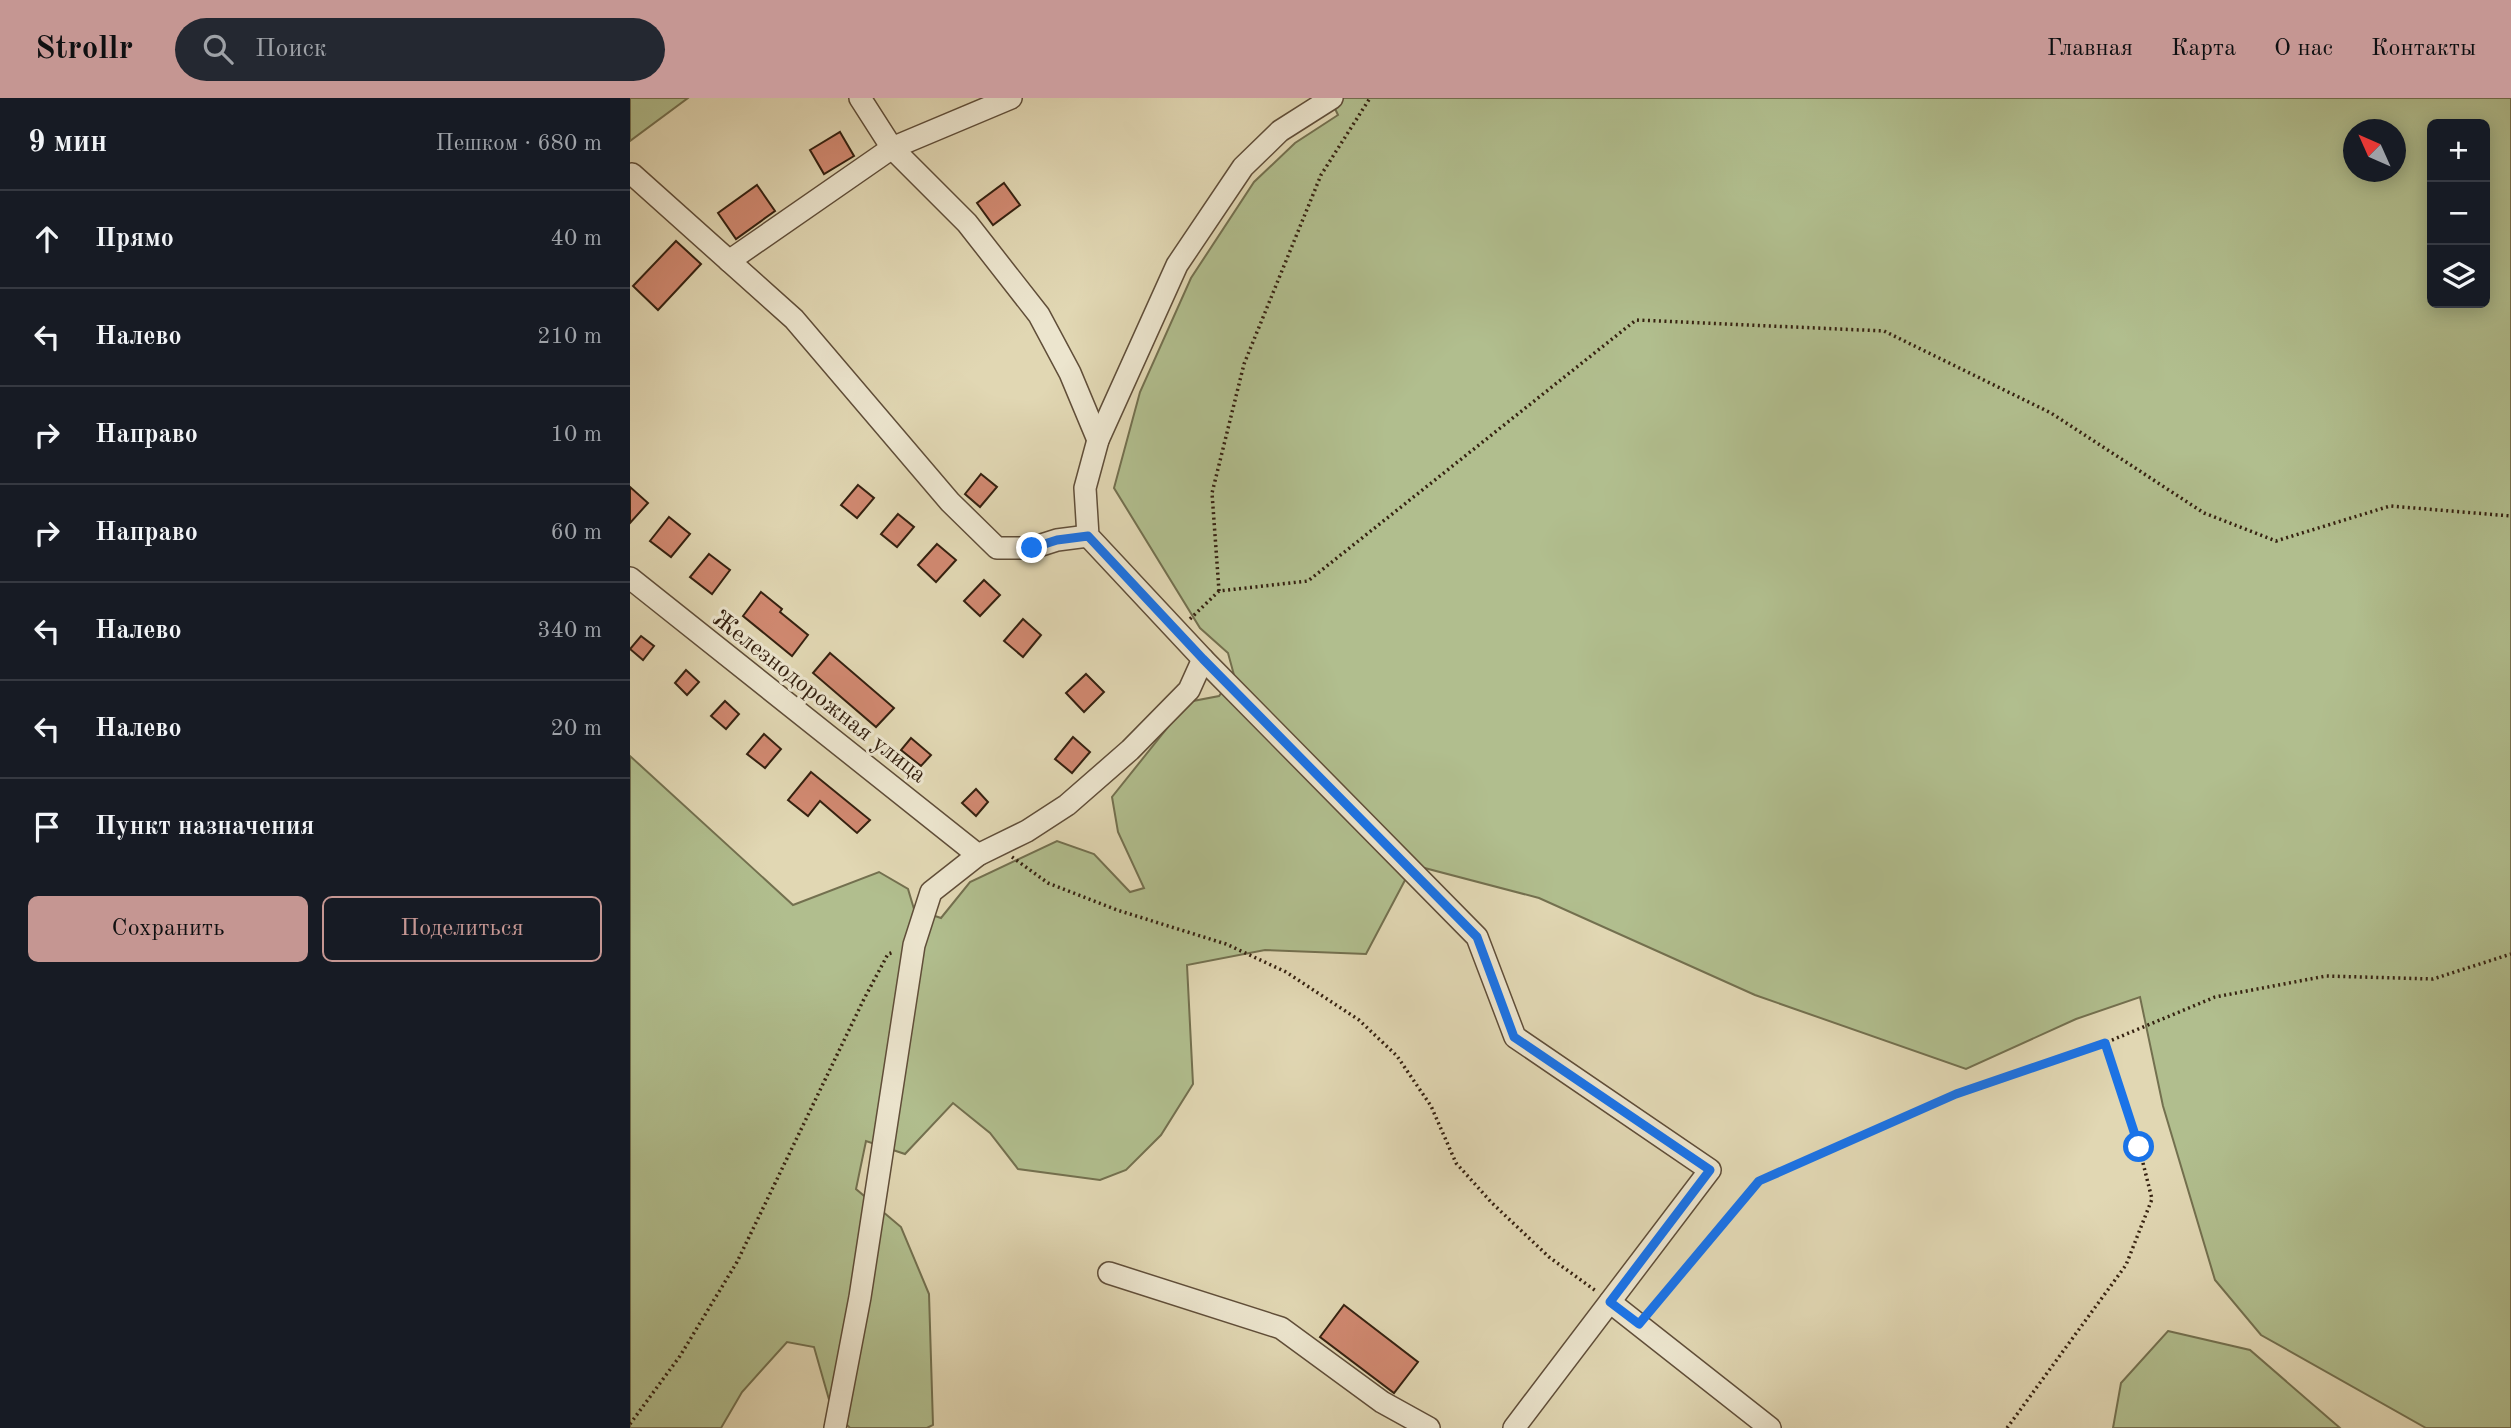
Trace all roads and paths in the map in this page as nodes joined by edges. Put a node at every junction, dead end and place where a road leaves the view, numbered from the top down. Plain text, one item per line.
1 (860, 98) edge
2 (1011, 98) edge
3 (1332, 98) edge
4 (1370, 98) edge
5 (892, 148) junction
6 (632, 174) dead end
7 (729, 261) junction
8 (1098, 440) junction
9 (2511, 516) edge
10 (1088, 536) junction
11 (630, 578) edge
12 (1219, 590) junction
13 (1178, 631) junction
14 (1203, 659) junction
15 (987, 850) junction
16 (914, 945) junction
17 (2511, 954) edge
18 (2105, 1043) junction
19 (1109, 1273) dead end
20 (1610, 1302) junction
21 (1639, 1324) junction
22 (630, 1424) edge
23 (835, 1428) edge
24 (1429, 1428) edge
25 (1514, 1428) edge
26 (1770, 1428) edge
27 (2007, 1428) edge

1 - 5 street
2 - 5 street
3 - 8 street
4 - 12 path
5 - 7 street
5 - 8 street
6 - 7 street
7 - 10 street
8 - 10 street
9 - 12 path
10 - 13 street
11 - 15 street, Железнодорожная улица
12 - 13 path
13 - 14 street
14 - 15 street
14 - 20 street
15 - 16 street
15 - 20 path
16 - 22 path
16 - 23 street
17 - 18 path
18 - 21 path
18 - 27 path
19 - 24 street
20 - 21 street
20 - 25 street
21 - 26 street

